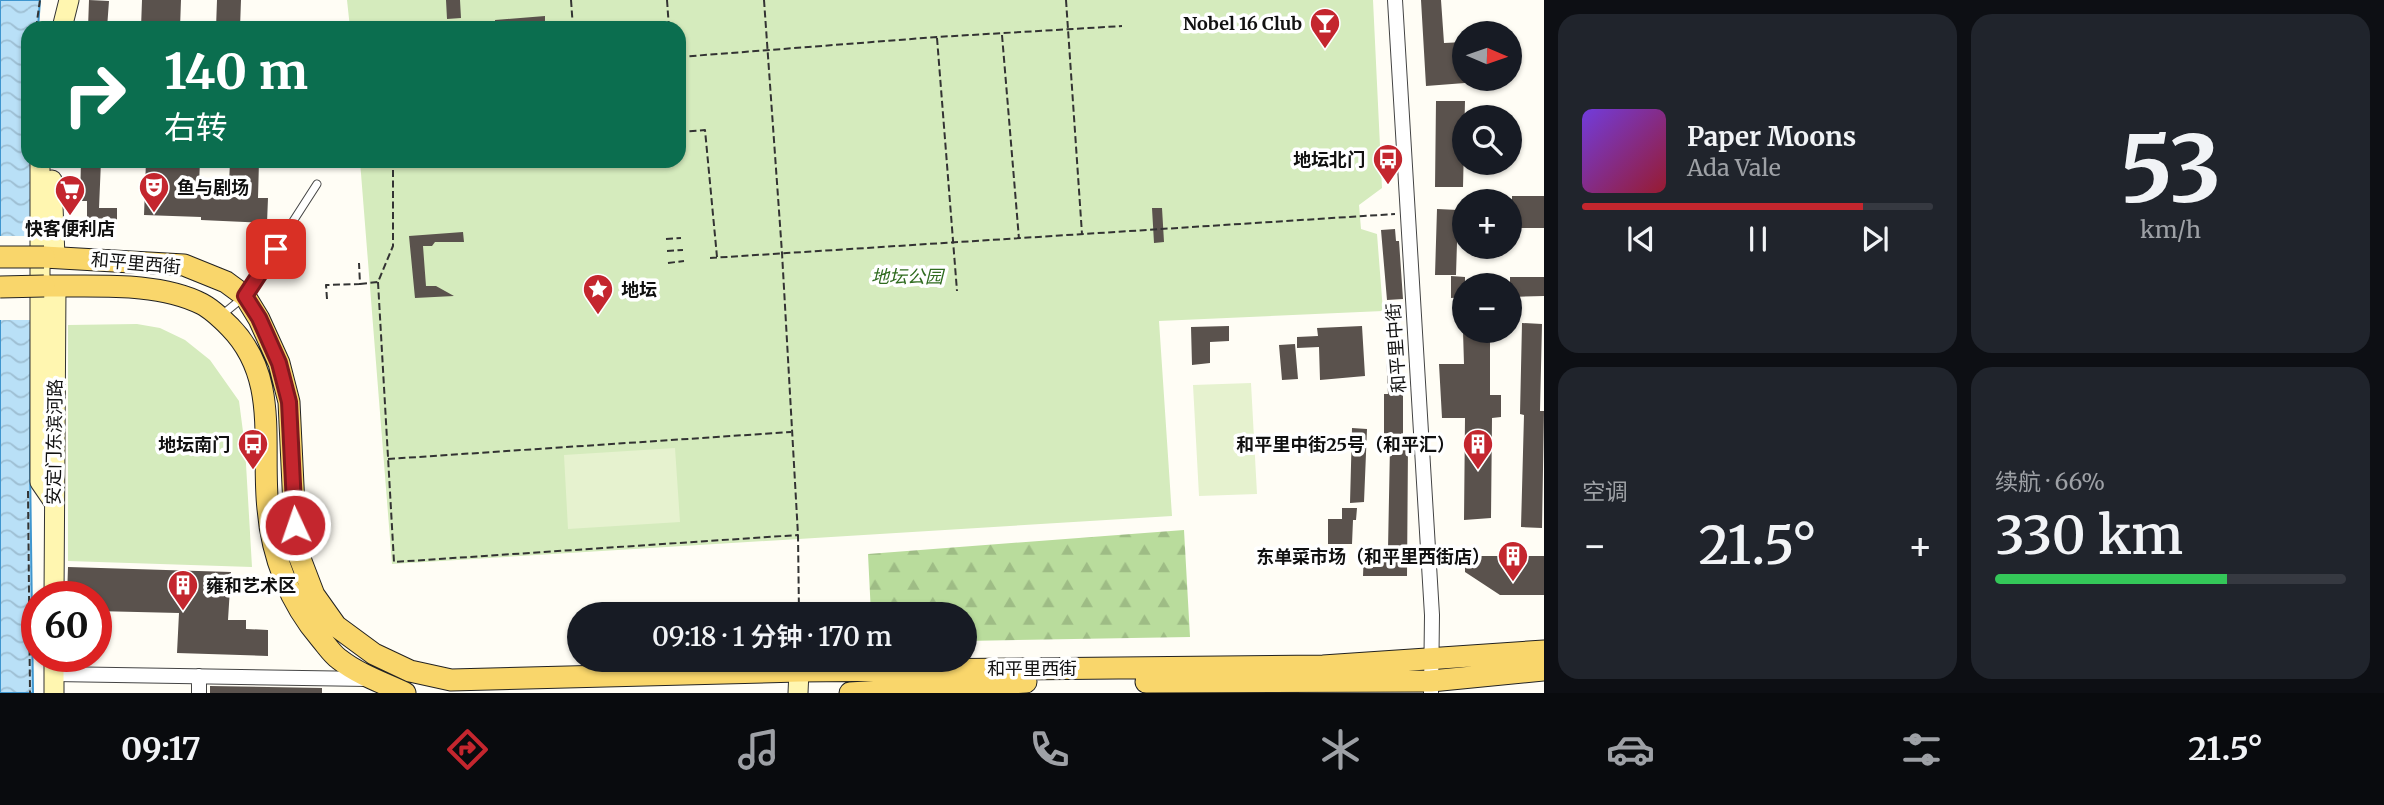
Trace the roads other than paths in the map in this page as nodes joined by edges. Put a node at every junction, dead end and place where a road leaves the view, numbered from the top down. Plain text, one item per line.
1 (69, 0) edge
2 (1395, 0) edge
3 (64, 21) edge
4 (40, 168) edge
5 (51, 168) edge
6 (317, 184) dead end
7 (0, 257) edge
8 (50, 257) junction
9 (50, 286) junction
10 (0, 287) edge
11 (245, 296) junction
12 (220, 317) junction
13 (53, 501) junction
14 (54, 581) edge
15 (1544, 651) edge
16 (977, 669) edge
17 (1544, 670) edge
18 (760, 672) edge
19 (799, 672) edge
20 (54, 675) edge
21 (199, 677) junction
22 (1431, 678) edge
23 (373, 679) junction
24 (1016, 688) edge
25 (199, 693) edge
26 (405, 693) edge
27 (799, 693) edge
28 (850, 693) edge

1 - 3 street
2 - 22 street, 和平里中街
4 - 13 street
5 - 8 street
6 - 11 lane
7 - 8 main road, 和平里西街, bridge
8 - 11 main road, 和平里西街
9 - 10 main road, 和平里西街, bridge
9 - 12 main road, 和平里西街
9 - 13 street, 安定门东滨河路
11 - 12 lane
11 - 18 main road, 和平里西街
12 - 23 main road, 和平里西街
13 - 14 street, 安定门东滨河路
15 - 22 main road, 和平里西街
16 - 22 main road, 和平里西街
17 - 22 main road, 和平里西街
19 - 27 street
20 - 21 street
21 - 23 street
21 - 25 street
22 - 24 main road, 和平里西街
23 - 26 main road, 和平里西街
24 - 28 main road, 和平里西街

